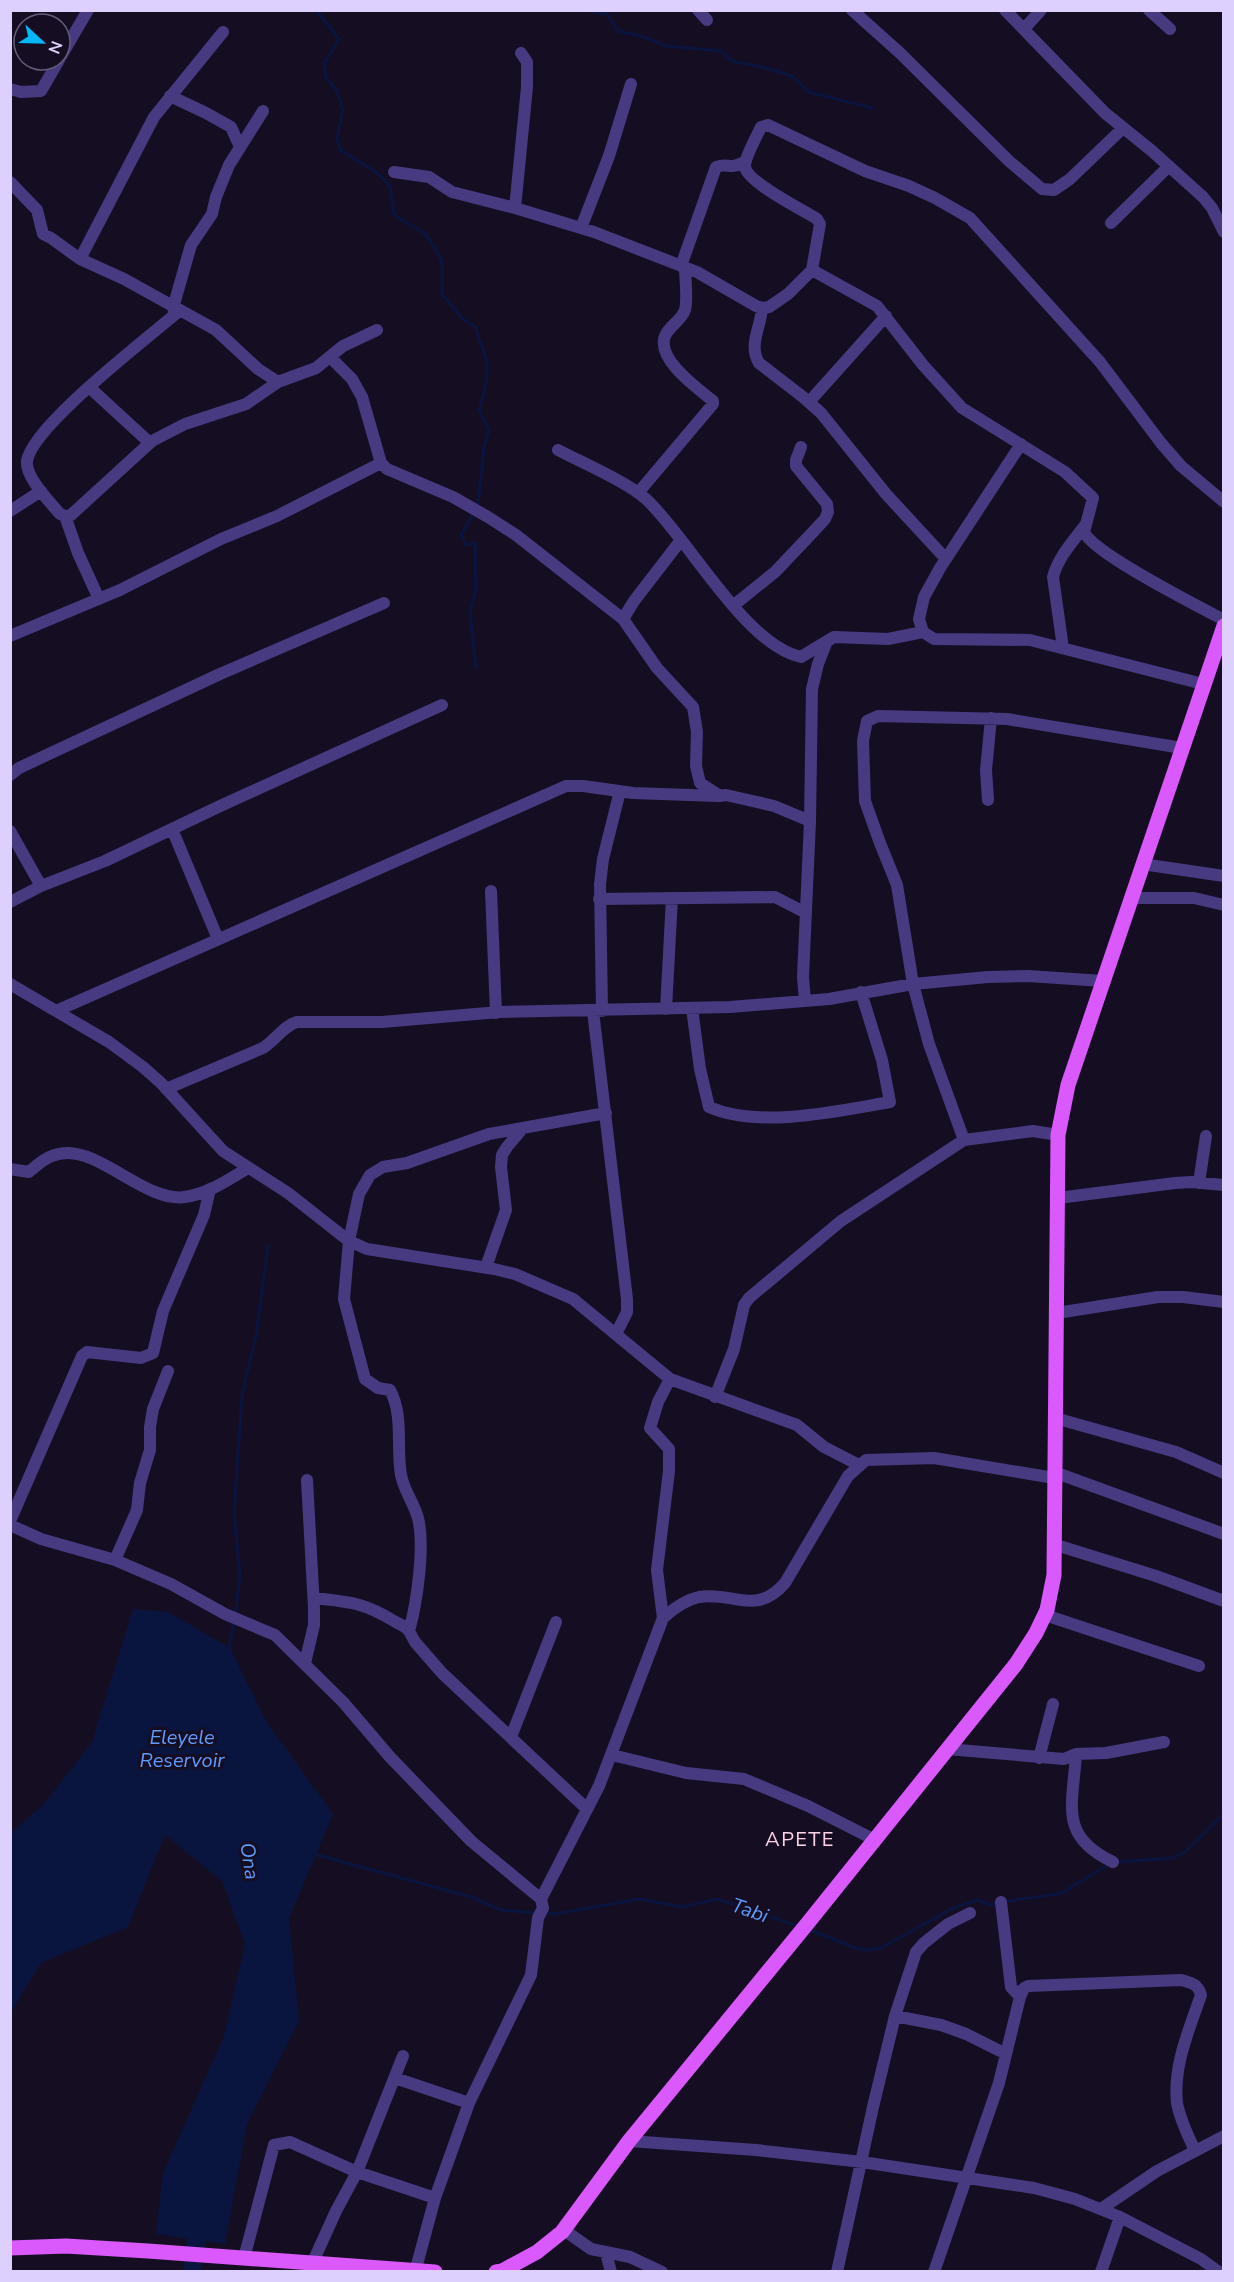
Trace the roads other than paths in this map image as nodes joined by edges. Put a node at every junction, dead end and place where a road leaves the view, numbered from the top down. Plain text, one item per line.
1 (88, 10) edge
2 (698, 10) edge
3 (852, 10) edge
4 (1005, 10) edge
5 (1041, 10) edge
6 (1149, 10) edge
7 (707, 20) dead end
8 (1170, 29) dead end
9 (1024, 30) junction
10 (224, 32) dead end
11 (72, 38) edge
12 (521, 53) dead end
13 (52, 72) edge
14 (631, 84) dead end
15 (10, 88) edge
16 (170, 96) junction
17 (263, 111) dead end
18 (1124, 128) junction
19 (240, 147) junction
20 (746, 161) junction
21 (1169, 166) junction
22 (394, 172) dead end
23 (10, 182) edge
24 (515, 208) junction
25 (1111, 222) dead end
26 (580, 228) junction
27 (1224, 232) edge
28 (80, 259) junction
29 (683, 267) junction
30 (812, 270) junction
31 (762, 308) junction
32 (176, 309) junction
33 (886, 316) junction
34 (377, 330) dead end
35 (330, 357) junction
36 (278, 382) junction
37 (89, 387) junction
38 (809, 402) junction
39 (150, 443) junction
40 (1020, 444) junction
41 (801, 447) dead end
42 (558, 450) dead end
43 (381, 463) junction
44 (41, 491) junction
45 (638, 493) junction
46 (1224, 502) edge
47 (10, 511) edge
48 (65, 516) junction
49 (1087, 524) junction
50 (681, 540) junction
51 (946, 559) junction
52 (99, 599) junction
53 (384, 603) dead end
54 (734, 605) junction
55 (623, 619) junction
56 (1224, 620) edge
57 (1224, 626) edge
58 (922, 632) junction
59 (10, 636) edge
60 (827, 641) junction
61 (1063, 648) junction
62 (1203, 684) junction
63 (441, 705) dead end
64 (991, 718) junction
65 (1182, 748) junction
66 (10, 775) edge
67 (620, 791) junction
68 (720, 796) junction
69 (988, 800) dead end
70 (810, 821) junction
71 (172, 829) junction
72 (10, 831) edge
73 (1142, 864) junction
74 (1224, 876) edge
75 (41, 886) junction
76 (490, 891) dead end
77 (672, 898) junction
78 (1131, 898) junction
79 (599, 899) junction
80 (10, 902) edge
81 (1224, 905) edge
82 (806, 913) junction
83 (218, 939) junction
84 (1103, 981) junction
85 (10, 984) edge
86 (913, 984) junction
87 (861, 992) junction
88 (805, 1001) junction
89 (692, 1008) junction
90 (666, 1009) junction
91 (56, 1011) junction
92 (597, 1011) junction
93 (496, 1013) junction
94 (166, 1089) junction
95 (606, 1113) junction
96 (523, 1128) junction
97 (1058, 1135) junction
98 (1206, 1136) dead end
99 (964, 1140) junction
100 (248, 1168) junction
101 (10, 1169) edge
102 (1200, 1183) junction
103 (1224, 1185) edge
104 (210, 1190) junction
105 (1058, 1198) junction
106 (349, 1241) junction
107 (486, 1267) junction
108 (1224, 1302) edge
109 (1057, 1313) junction
110 (616, 1334) junction
111 (168, 1371) dead end
112 (670, 1379) junction
113 (715, 1397) junction
114 (1055, 1418) junction
115 (859, 1465) junction
116 (1224, 1473) edge
117 (1054, 1475) junction
118 (307, 1480) dead end
119 (10, 1521) edge
120 (10, 1525) edge
121 (1224, 1534) edge
122 (1053, 1544) junction
123 (115, 1560) junction
124 (314, 1598) junction
125 (1224, 1601) edge
126 (1045, 1615) junction
127 (663, 1618) junction
128 (556, 1622) dead end
129 (409, 1631) junction
130 (305, 1664) junction
131 (1199, 1665) dead end
132 (1053, 1704) dead end
133 (511, 1737) junction
134 (1164, 1742) dead end
135 (947, 1749) junction
136 (1076, 1754) junction
137 (612, 1755) junction
138 (1039, 1758) junction
139 (587, 1809) junction
140 (875, 1840) junction
141 (1113, 1862) dead end
142 (1001, 1902) dead end
143 (541, 1908) junction
144 (970, 1913) dead end
145 (1020, 1998) junction
146 (895, 2016) junction
147 (1006, 2054) junction
148 (403, 2056) dead end
149 (395, 2078) junction
150 (469, 2103) junction
151 (1224, 2136) edge
152 (629, 2141) junction
153 (1195, 2151) junction
154 (862, 2162) junction
155 (357, 2172) junction
156 (966, 2177) junction
157 (435, 2198) junction
158 (1101, 2209) junction
159 (1120, 2217) junction
160 (564, 2230) junction
161 (10, 2248) edge
162 (606, 2253) junction
163 (244, 2258) junction
164 (312, 2268) edge
165 (415, 2270) edge
166 (435, 2271) edge
167 (496, 2271) edge
168 (611, 2271) edge
169 (662, 2271) edge
170 (837, 2271) edge
171 (934, 2271) edge
172 (1101, 2271) edge
173 (1219, 2271) edge

1 - 11 street
2 - 7 street
3 - 18 street
4 - 9 street
5 - 9 street
6 - 8 street
9 - 18 street
10 - 16 street
12 - 24 street
13 - 15 street
14 - 26 street
16 - 19 street
16 - 28 street
17 - 19 street
18 - 21 street
19 - 32 street
20 - 29 street
20 - 30 street
20 - 46 street
21 - 25 street
21 - 27 street
22 - 24 street
23 - 28 street
24 - 26 street
26 - 29 street
28 - 32 street
29 - 31 street
29 - 45 street
30 - 31 street
30 - 33 street
31 - 38 street
32 - 36 street
32 - 37 street
33 - 38 street
33 - 40 street
34 - 35 street
35 - 36 street
35 - 43 street
36 - 39 street
37 - 39 street
37 - 44 street
38 - 51 street
39 - 48 street
40 - 49 street
40 - 51 street
41 - 54 street
42 - 45 street
43 - 52 street
43 - 55 street
44 - 47 street
44 - 48 street
45 - 50 street
48 - 52 street
49 - 56 street
49 - 61 street
50 - 54 street
50 - 55 street
51 - 58 street
52 - 59 street
53 - 66 street
54 - 60 street
55 - 68 street
57 - 62 main road
58 - 60 street
58 - 61 street
60 - 70 street
61 - 62 street
62 - 65 main road
63 - 71 street
64 - 65 street
64 - 69 street
64 - 86 street
65 - 73 main road
67 - 68 street
67 - 79 street
67 - 83 street
68 - 70 street
70 - 82 street
71 - 75 street
71 - 83 street
72 - 75 street
73 - 74 street
73 - 78 main road
75 - 80 street
76 - 93 street
77 - 79 street
77 - 82 street
77 - 90 street
78 - 81 street
78 - 84 main road
79 - 92 street
82 - 88 street
83 - 91 street
84 - 86 street
84 - 97 main road
85 - 91 street
86 - 87 street
86 - 99 street
87 - 88 street
87 - 89 street
88 - 89 street
89 - 90 street
90 - 92 street
91 - 94 street
92 - 93 street
92 - 95 street
93 - 94 street
94 - 100 street
95 - 96 street
95 - 110 street
96 - 106 street
96 - 107 street
97 - 99 street
97 - 105 main road
98 - 102 street
99 - 113 street
100 - 104 street
100 - 106 street
101 - 104 street
102 - 103 street
102 - 105 street
104 - 119 street
105 - 109 main road
106 - 107 street
106 - 129 street
107 - 110 street
108 - 109 street
109 - 114 main road
110 - 112 street
111 - 123 street
112 - 113 street
112 - 127 street
113 - 115 street
114 - 116 street
114 - 117 main road
115 - 117 street
115 - 127 street
117 - 121 street
117 - 122 main road
118 - 124 street
120 - 123 street
122 - 125 street
122 - 126 main road
123 - 130 street
124 - 129 street
124 - 130 street
126 - 131 street
126 - 135 main road
127 - 137 street
128 - 133 street
129 - 133 street
130 - 143 street
132 - 138 street
133 - 139 street
134 - 136 street
135 - 138 street
135 - 140 main road
136 - 138 street
136 - 141 street
137 - 139 street
137 - 140 street
139 - 143 street
140 - 152 main road
142 - 145 street
143 - 150 street
144 - 146 street
145 - 147 street
145 - 153 street
146 - 147 street
146 - 154 street
147 - 156 street
148 - 149 street
149 - 150 street
149 - 155 street
150 - 157 street
151 - 153 street
152 - 154 street
152 - 160 main road
153 - 158 street
154 - 156 street
154 - 170 street
155 - 157 street
155 - 163 street
155 - 164 street
156 - 158 street
156 - 171 street
157 - 165 street
158 - 159 street
159 - 172 street
159 - 173 street
160 - 162 street
160 - 167 main road
161 - 163 main road
162 - 168 street
162 - 169 street
163 - 164 main road
164 - 165 main road
165 - 166 main road

